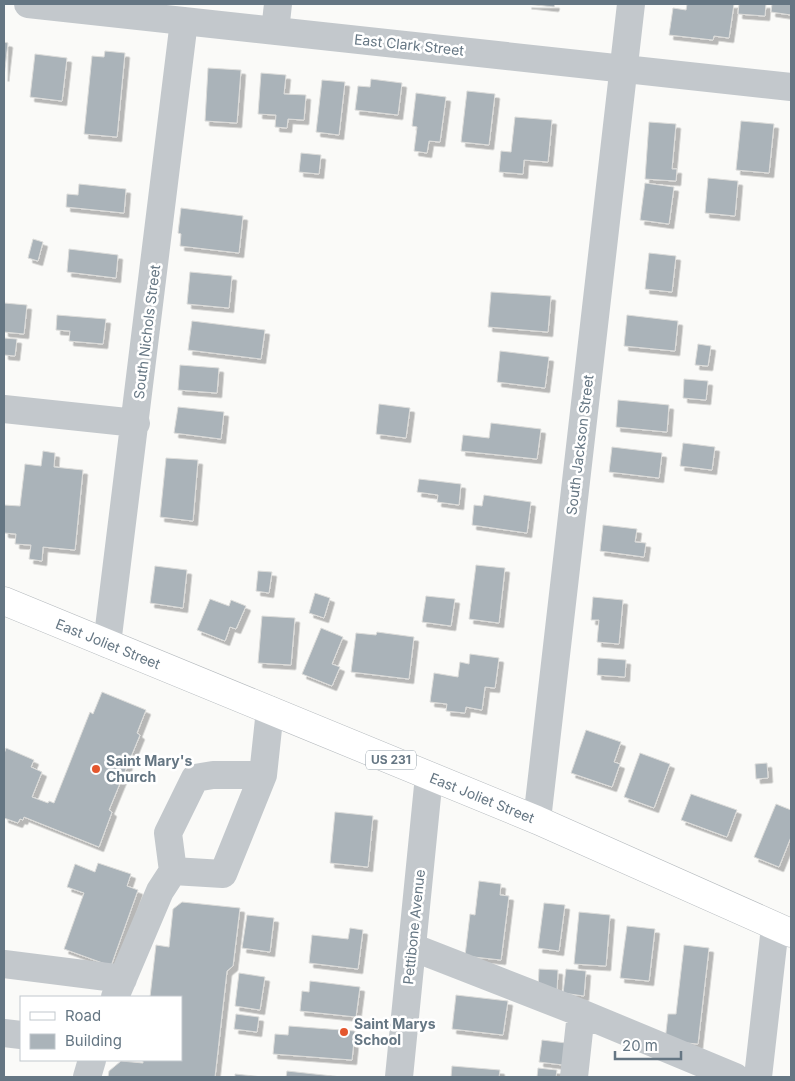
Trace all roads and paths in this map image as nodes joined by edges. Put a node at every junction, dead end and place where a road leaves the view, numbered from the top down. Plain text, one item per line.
1 (28, 4) edge
2 (278, 4) edge
3 (631, 4) edge
4 (184, 21) junction
5 (275, 31) junction
6 (623, 69) junction
7 (791, 87) edge
8 (4, 409) edge
9 (136, 423) junction
10 (4, 601) edge
11 (107, 644) junction
12 (270, 710) junction
13 (263, 775) junction
14 (429, 776) junction
15 (537, 820) junction
16 (173, 871) junction
17 (783, 930) edge
18 (412, 947) junction
19 (4, 964) edge
20 (119, 988) edge
21 (582, 1013) junction
22 (4, 1034) edge
23 (20, 1035) edge
24 (92, 1061) edge
25 (87, 1077) edge
26 (399, 1077) edge
27 (574, 1077) edge
28 (735, 1077) edge
29 (758, 1077) edge

1 - 4 street, East Clark Street
2 - 5 street
3 - 6 street, South Jackson Street
4 - 5 street, East Clark Street
4 - 9 street, South Nichols Street
5 - 6 street, East Clark Street
6 - 7 street, East Clark Street
6 - 15 street, South Jackson Street
8 - 9 street
9 - 11 street, South Nichols Street
10 - 11 main road, East Joliet Street / US 231
11 - 12 main road, East Joliet Street / US 231
12 - 13 street
12 - 14 main road, East Joliet Street / US 231
13 - 16 street
13 - 16 street
14 - 15 main road, East Joliet Street / US 231
14 - 18 street, Pettibone Avenue
15 - 17 main road, East Joliet Street / US 231
16 - 20 street
17 - 29 street
18 - 21 street
18 - 26 street, Pettibone Avenue
19 - 20 street
21 - 27 street
21 - 28 street
22 - 23 street
24 - 25 street

